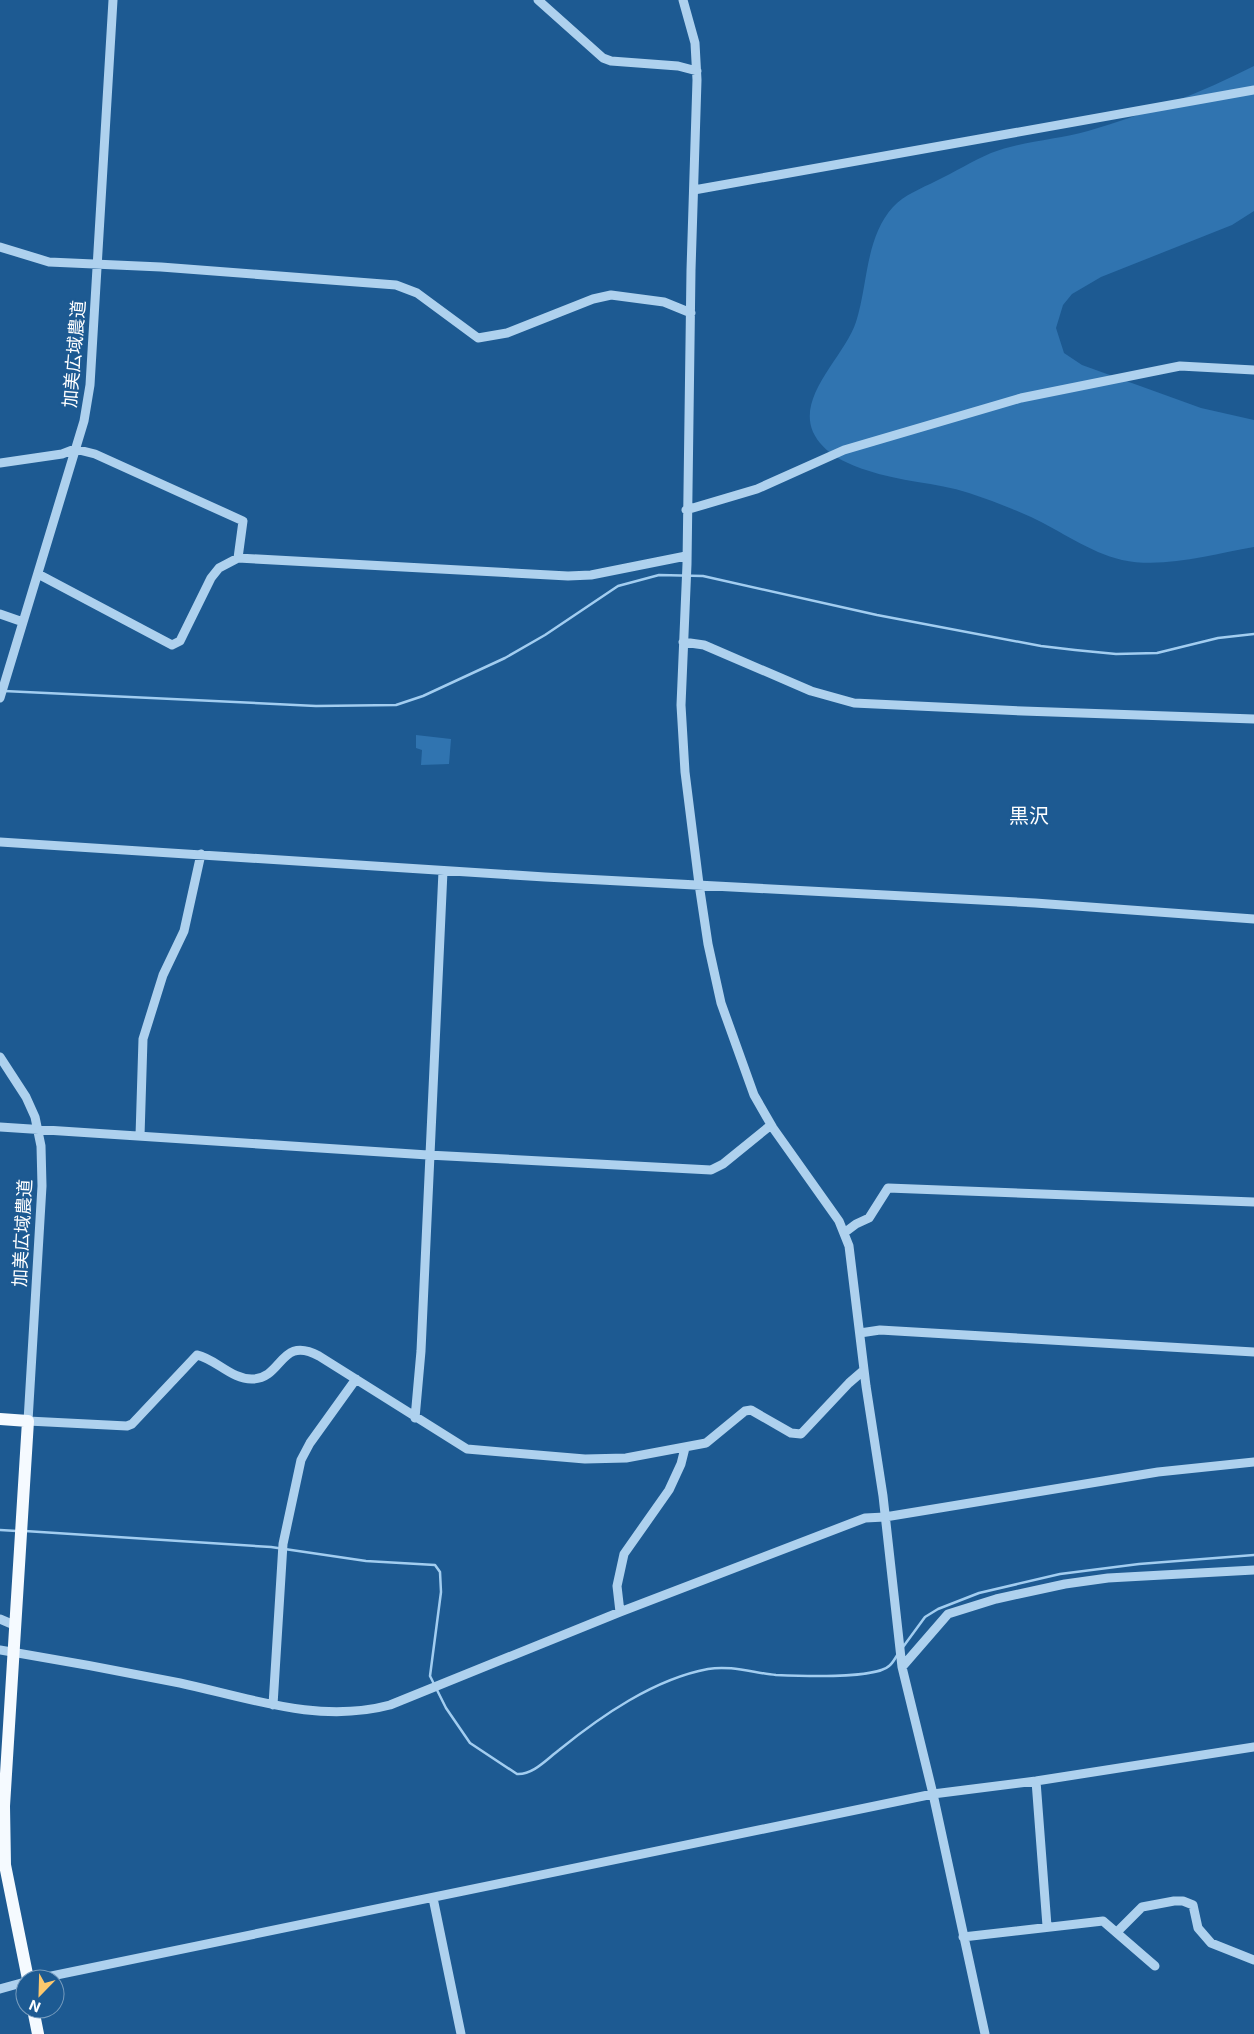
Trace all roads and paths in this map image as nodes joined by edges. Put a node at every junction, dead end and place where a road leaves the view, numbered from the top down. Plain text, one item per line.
1 (114, 0) edge
2 (538, 0) edge
3 (683, 0) edge
4 (697, 71) junction
5 (1254, 90) edge
6 (694, 190) junction
7 (0, 248) edge
8 (97, 265) junction
9 (691, 313) junction
10 (1254, 370) edge
11 (75, 449) junction
12 (0, 464) edge
13 (686, 510) junction
14 (238, 558) junction
15 (686, 560) junction
16 (38, 574) junction
17 (0, 614) edge
18 (23, 622) junction
19 (683, 642) junction
20 (0, 698) edge
21 (1254, 719) edge
22 (0, 842) edge
23 (201, 854) junction
24 (443, 871) junction
25 (699, 884) junction
26 (1254, 920) edge
27 (0, 1057) edge
28 (771, 1124) junction
29 (0, 1127) edge
30 (38, 1129) junction
31 (140, 1136) junction
32 (428, 1155) junction
33 (1254, 1202) edge
34 (844, 1233) junction
35 (860, 1333) junction
36 (1254, 1352) edge
37 (864, 1370) junction
38 (356, 1379) junction
39 (0, 1418) edge
40 (415, 1418) junction
41 (28, 1421) junction
42 (685, 1448) junction
43 (1254, 1462) edge
44 (885, 1517) junction
45 (1254, 1570) edge
46 (620, 1612) junction
47 (0, 1619) edge
48 (14, 1625) junction
49 (0, 1650) edge
50 (14, 1652) junction
51 (902, 1663) junction
52 (273, 1705) junction
53 (1254, 1747) edge
54 (1036, 1781) junction
55 (932, 1794) junction
56 (2, 1805) edge
57 (433, 1898) junction
58 (1048, 1926) junction
59 (1117, 1932) junction
60 (963, 1937) junction
61 (1254, 1960) edge
62 (1155, 1966) dead end
63 (26, 1969) edge
64 (65, 1973) edge
65 (15, 1984) edge
66 (0, 1988) edge
67 (35, 2019) edge
68 (38, 2034) edge
69 (461, 2034) edge
70 (985, 2034) edge

1 - 8 street, 加美広域農道
2 - 4 street
3 - 4 street
4 - 6 street
5 - 6 street
6 - 9 street
7 - 8 street
8 - 9 street
8 - 11 street, 加美広域農道
9 - 13 street
10 - 13 street
11 - 12 street
11 - 14 street
11 - 16 street, 加美広域農道
13 - 15 street
14 - 15 street
14 - 16 street
15 - 19 street
16 - 18 street, 加美広域農道
17 - 18 street
18 - 20 street, 加美広域農道
19 - 21 street
19 - 25 street
22 - 23 street
23 - 24 street
23 - 31 street
24 - 25 street
24 - 32 street
25 - 26 street
25 - 28 street
27 - 30 street, 加美広域農道
28 - 32 street
28 - 34 street
29 - 30 street
30 - 31 street
30 - 41 street, 加美広域農道
31 - 32 street
32 - 40 street
33 - 34 street
34 - 35 street
35 - 36 street
35 - 37 street
37 - 42 street
37 - 44 street
38 - 40 street
38 - 41 street
38 - 52 street
39 - 41 main road
40 - 42 street
41 - 48 main road
42 - 46 street
43 - 44 street
44 - 46 street
44 - 51 street
45 - 51 street
46 - 52 street
47 - 48 street
48 - 50 main road
49 - 50 street
50 - 52 street
50 - 56 main road
51 - 55 street
53 - 54 street
54 - 55 street
54 - 58 street
55 - 57 street
55 - 60 street
56 - 63 main road
57 - 64 street
57 - 69 street
58 - 59 street
58 - 60 street
59 - 61 street
59 - 62 street
60 - 70 street
65 - 66 street
67 - 68 main road

